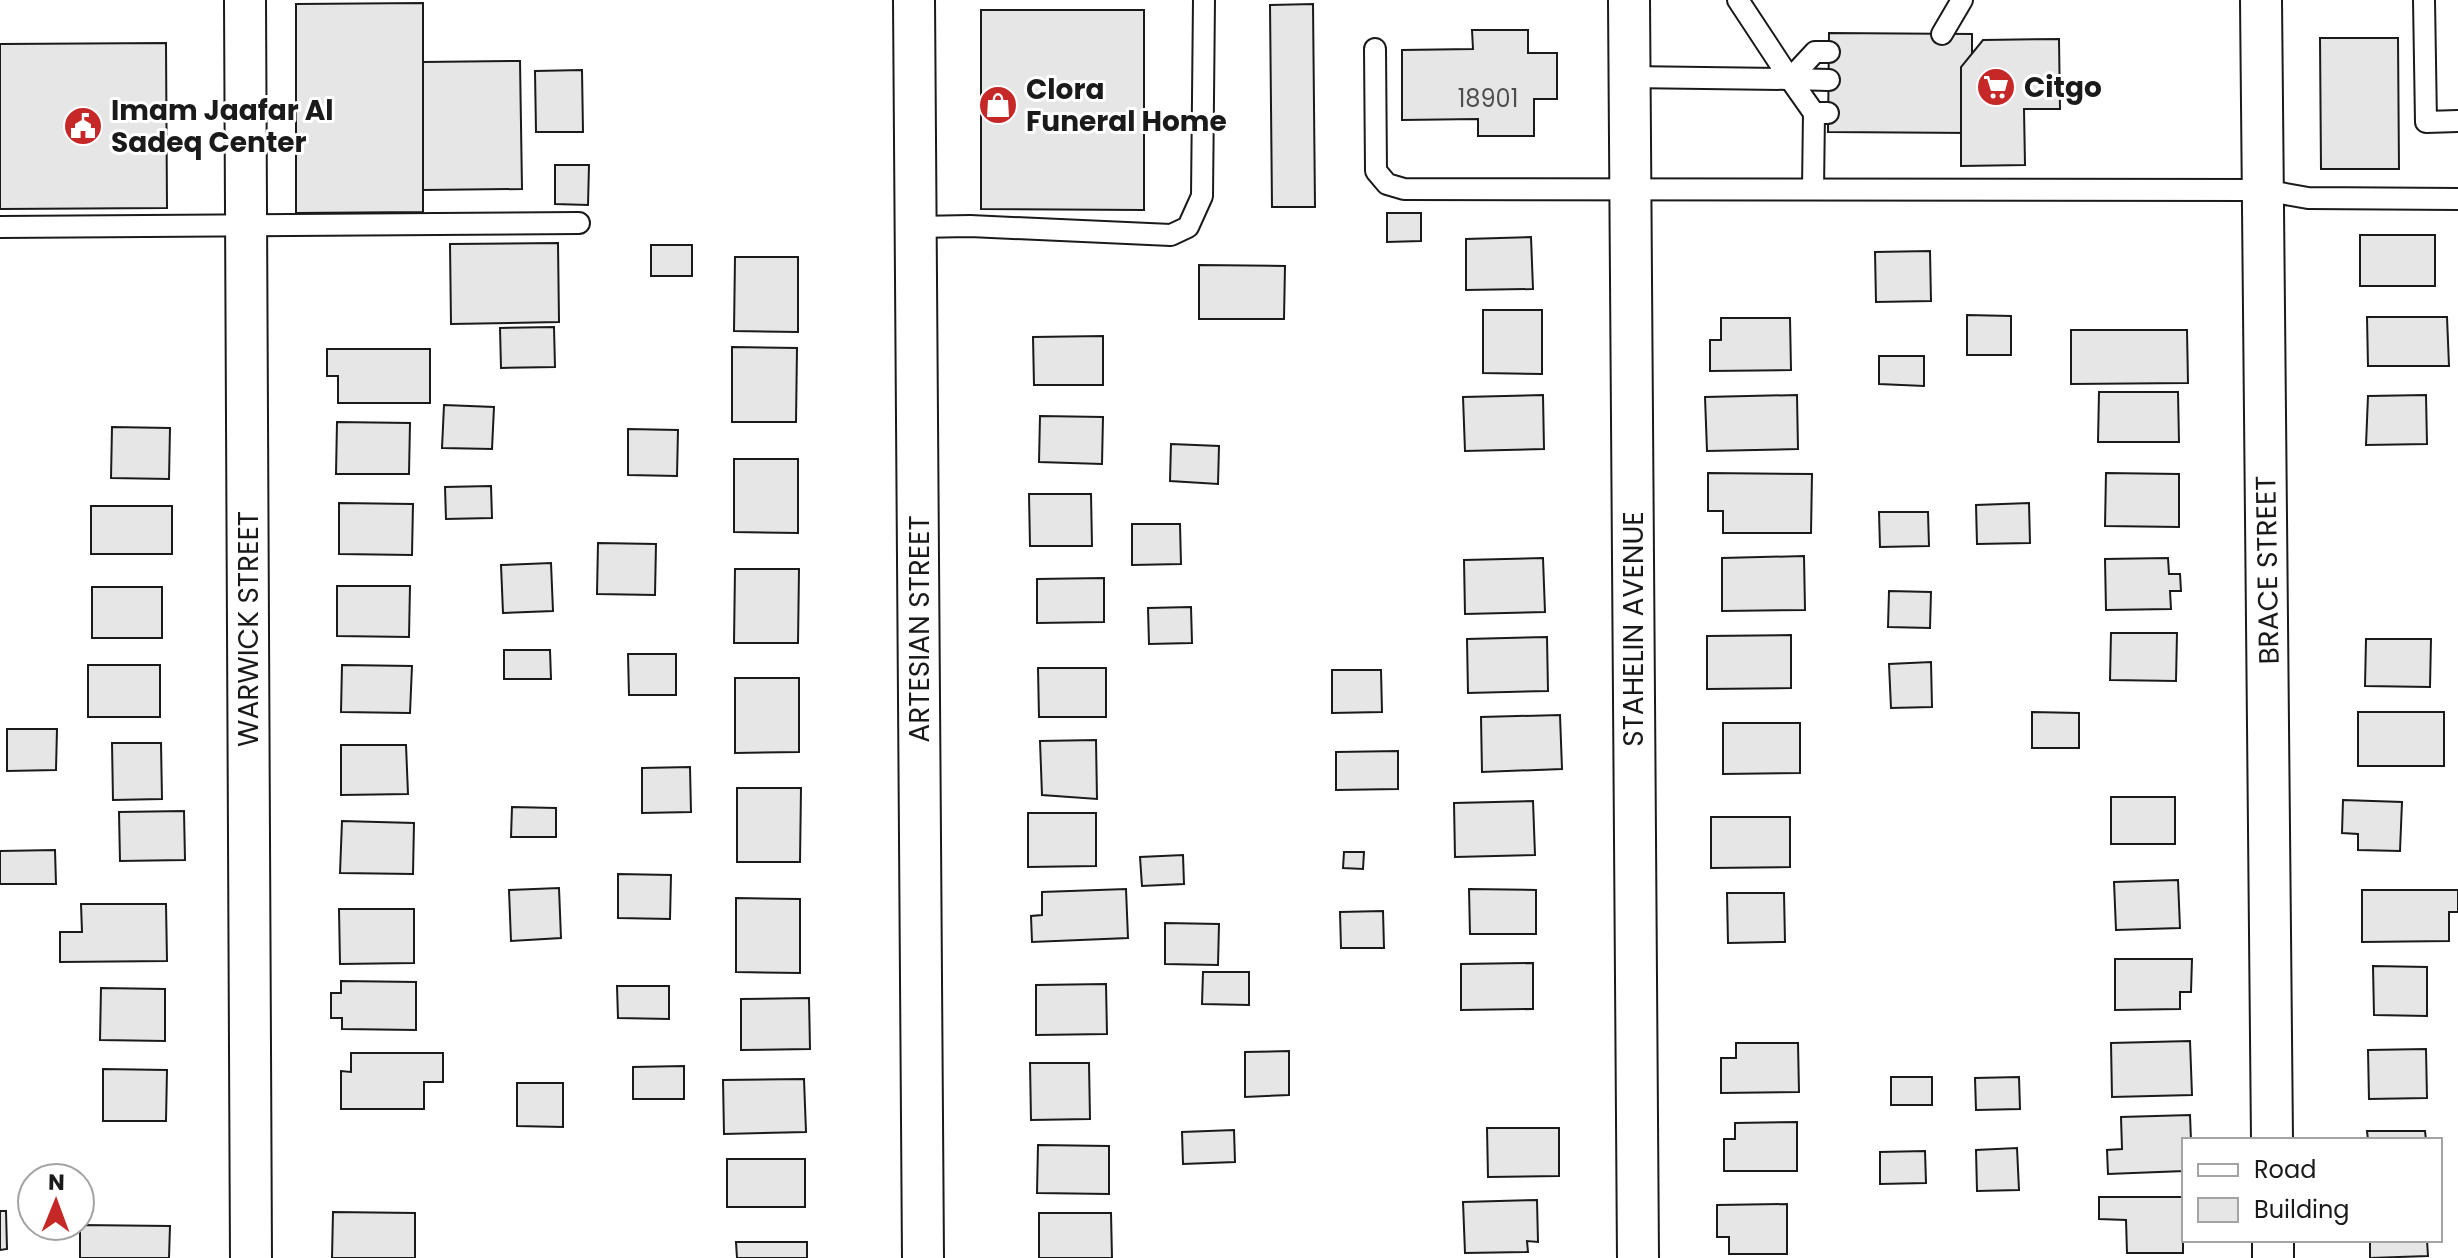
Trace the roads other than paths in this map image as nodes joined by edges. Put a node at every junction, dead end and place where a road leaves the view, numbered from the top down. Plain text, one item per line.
1 (245, 0) edge
2 (914, 0) edge
3 (1204, 0) edge
4 (1629, 0) edge
5 (1738, 0) edge
6 (1962, 0) edge
7 (2261, 0) edge
8 (2424, 0) edge
9 (1942, 34) dead end
10 (1375, 49) dead end
11 (1829, 52) dead end
12 (1628, 77) junction
13 (1790, 79) junction
14 (1829, 80) dead end
15 (2458, 121) edge
16 (1629, 188) junction
17 (1813, 189) junction
18 (2263, 190) junction
19 (2458, 199) edge
20 (579, 223) dead end
21 (247, 225) junction
22 (0, 227) edge
23 (916, 227) junction
24 (2272, 1138) edge
25 (251, 1258) edge
26 (923, 1258) edge
27 (1638, 1258) edge

1 - 21 street, WARWICK STREET
2 - 23 street, ARTESIAN STREET
3 - 23 lane
4 - 12 street, STAHELIN AVENUE
5 - 13 lane
6 - 9 lane
7 - 18 street, BRACE STREET
8 - 15 lane
10 - 16 lane
11 - 13 lane
12 - 13 lane
12 - 16 street, STAHELIN AVENUE
13 - 14 lane
13 - 17 lane
16 - 17 lane
16 - 27 street, STAHELIN AVENUE
17 - 18 lane
18 - 19 lane
18 - 24 street, BRACE STREET
20 - 21 lane
21 - 22 lane
21 - 25 street, WARWICK STREET
23 - 26 street, ARTESIAN STREET

